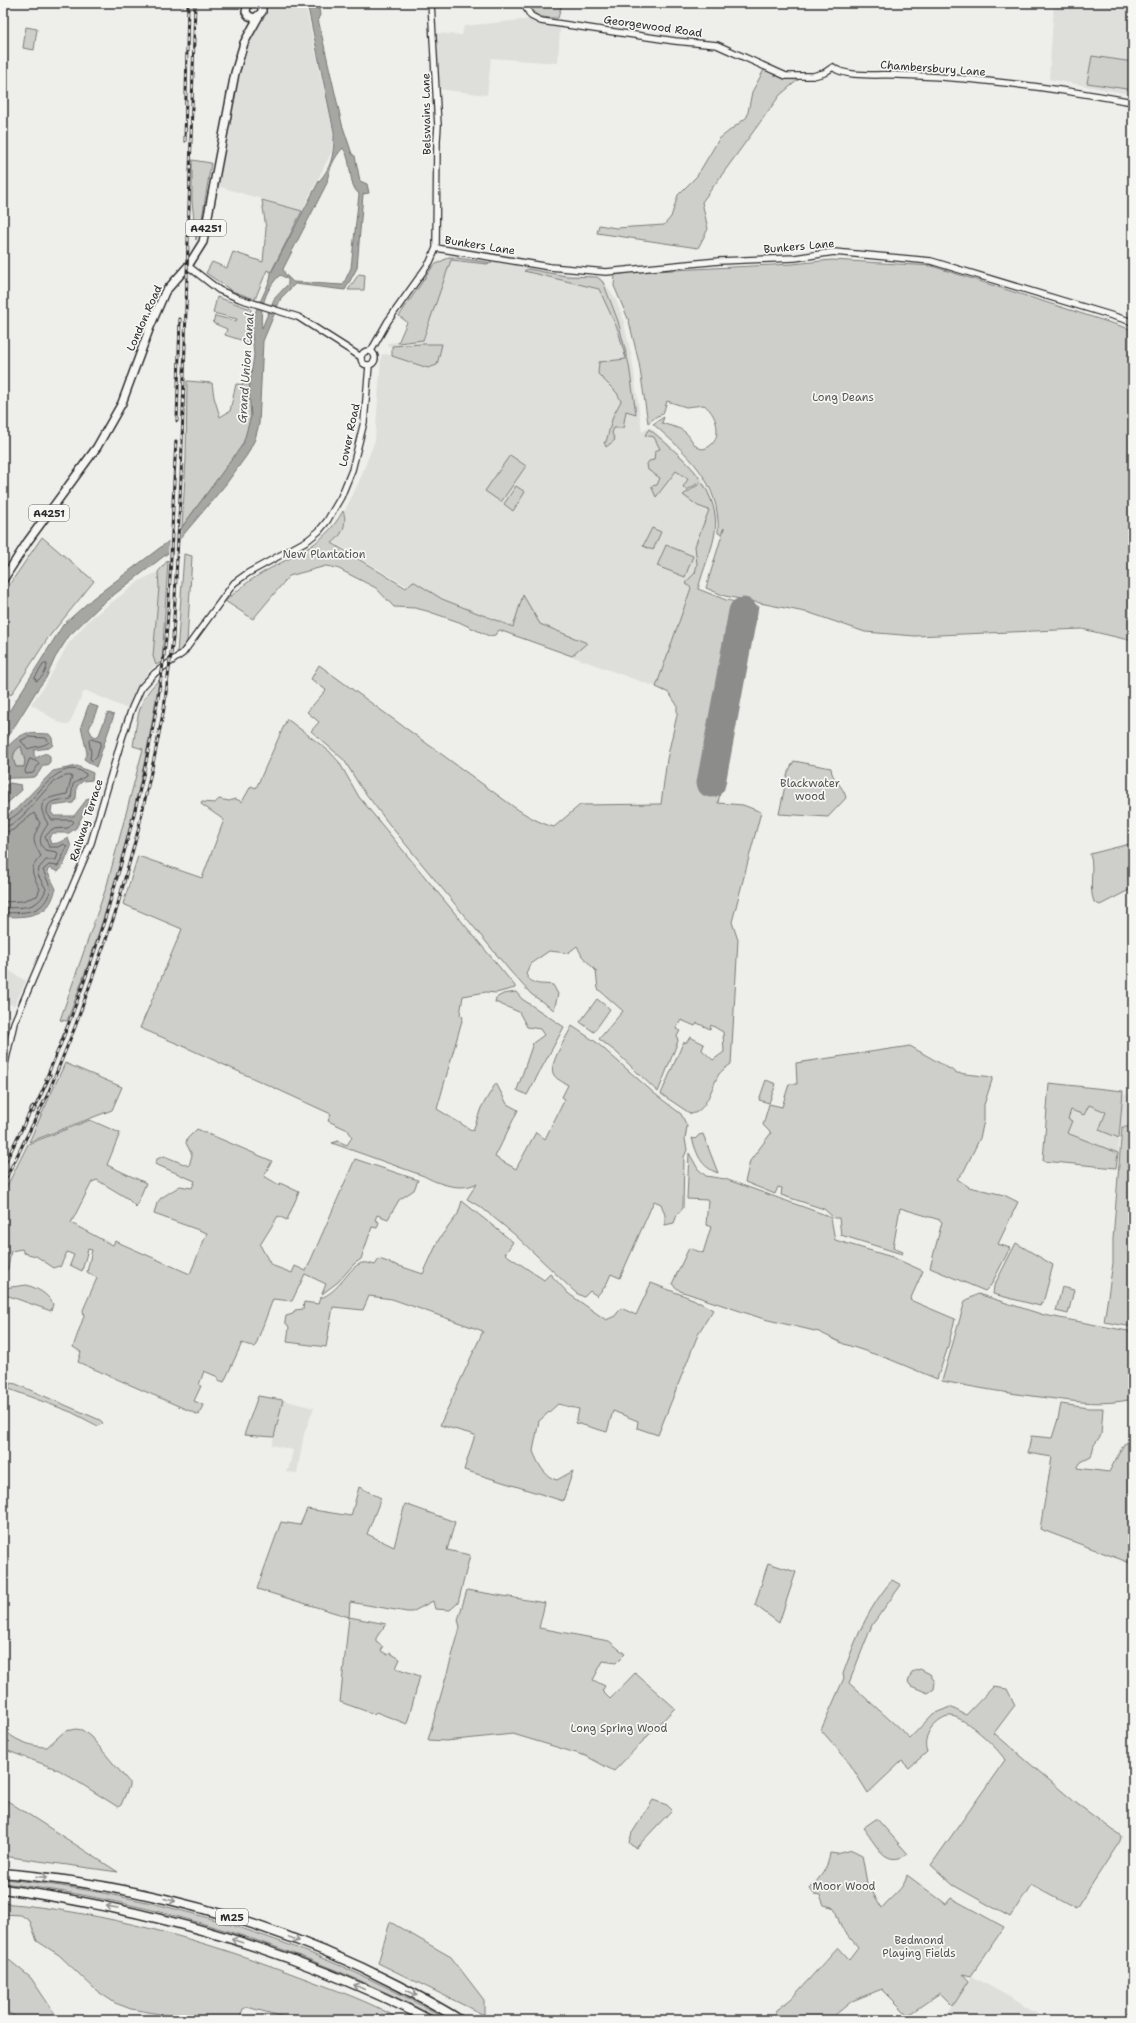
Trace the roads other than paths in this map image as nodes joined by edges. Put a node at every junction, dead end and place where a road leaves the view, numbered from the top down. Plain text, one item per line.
1 (259, 3) edge
2 (431, 3) edge
3 (523, 3) edge
4 (247, 7) edge
5 (259, 16) junction
6 (247, 36) junction
7 (740, 55) joint
8 (1133, 102) edge
9 (436, 248) junction
10 (188, 266) junction
11 (1133, 322) edge
12 (371, 351) junction
13 (361, 357) junction
14 (369, 366) junction
15 (3, 580) edge
16 (183, 653) joint
17 (3, 1073) edge
18 (3, 1873) edge
19 (3, 1889) edge
20 (1133, 2016) edge
21 (429, 2020) edge
22 (460, 2020) edge
23 (1129, 2020) edge

1 - 5 main road
2 - 9 street, Belswains Lane
3 - 7 street, Georgewood Road
4 - 5 main road, A4251
4 - 6 main road, London Road / A4251
5 - 6 main road, London Road / A4251
6 - 10 main road, London Road / A4251
7 - 8 street, Chambersbury Lane
9 - 11 street, Bunkers Lane
9 - 12 street
10 - 13 street
10 - 15 main road, London Road / A4251
12 - 13 street
12 - 14 street
13 - 14 street
14 - 16 street, Lower Road
16 - 17 street, Railway Terrace
18 -> 22 highway, M25
21 -> 19 highway, M25
20 - 23 street

